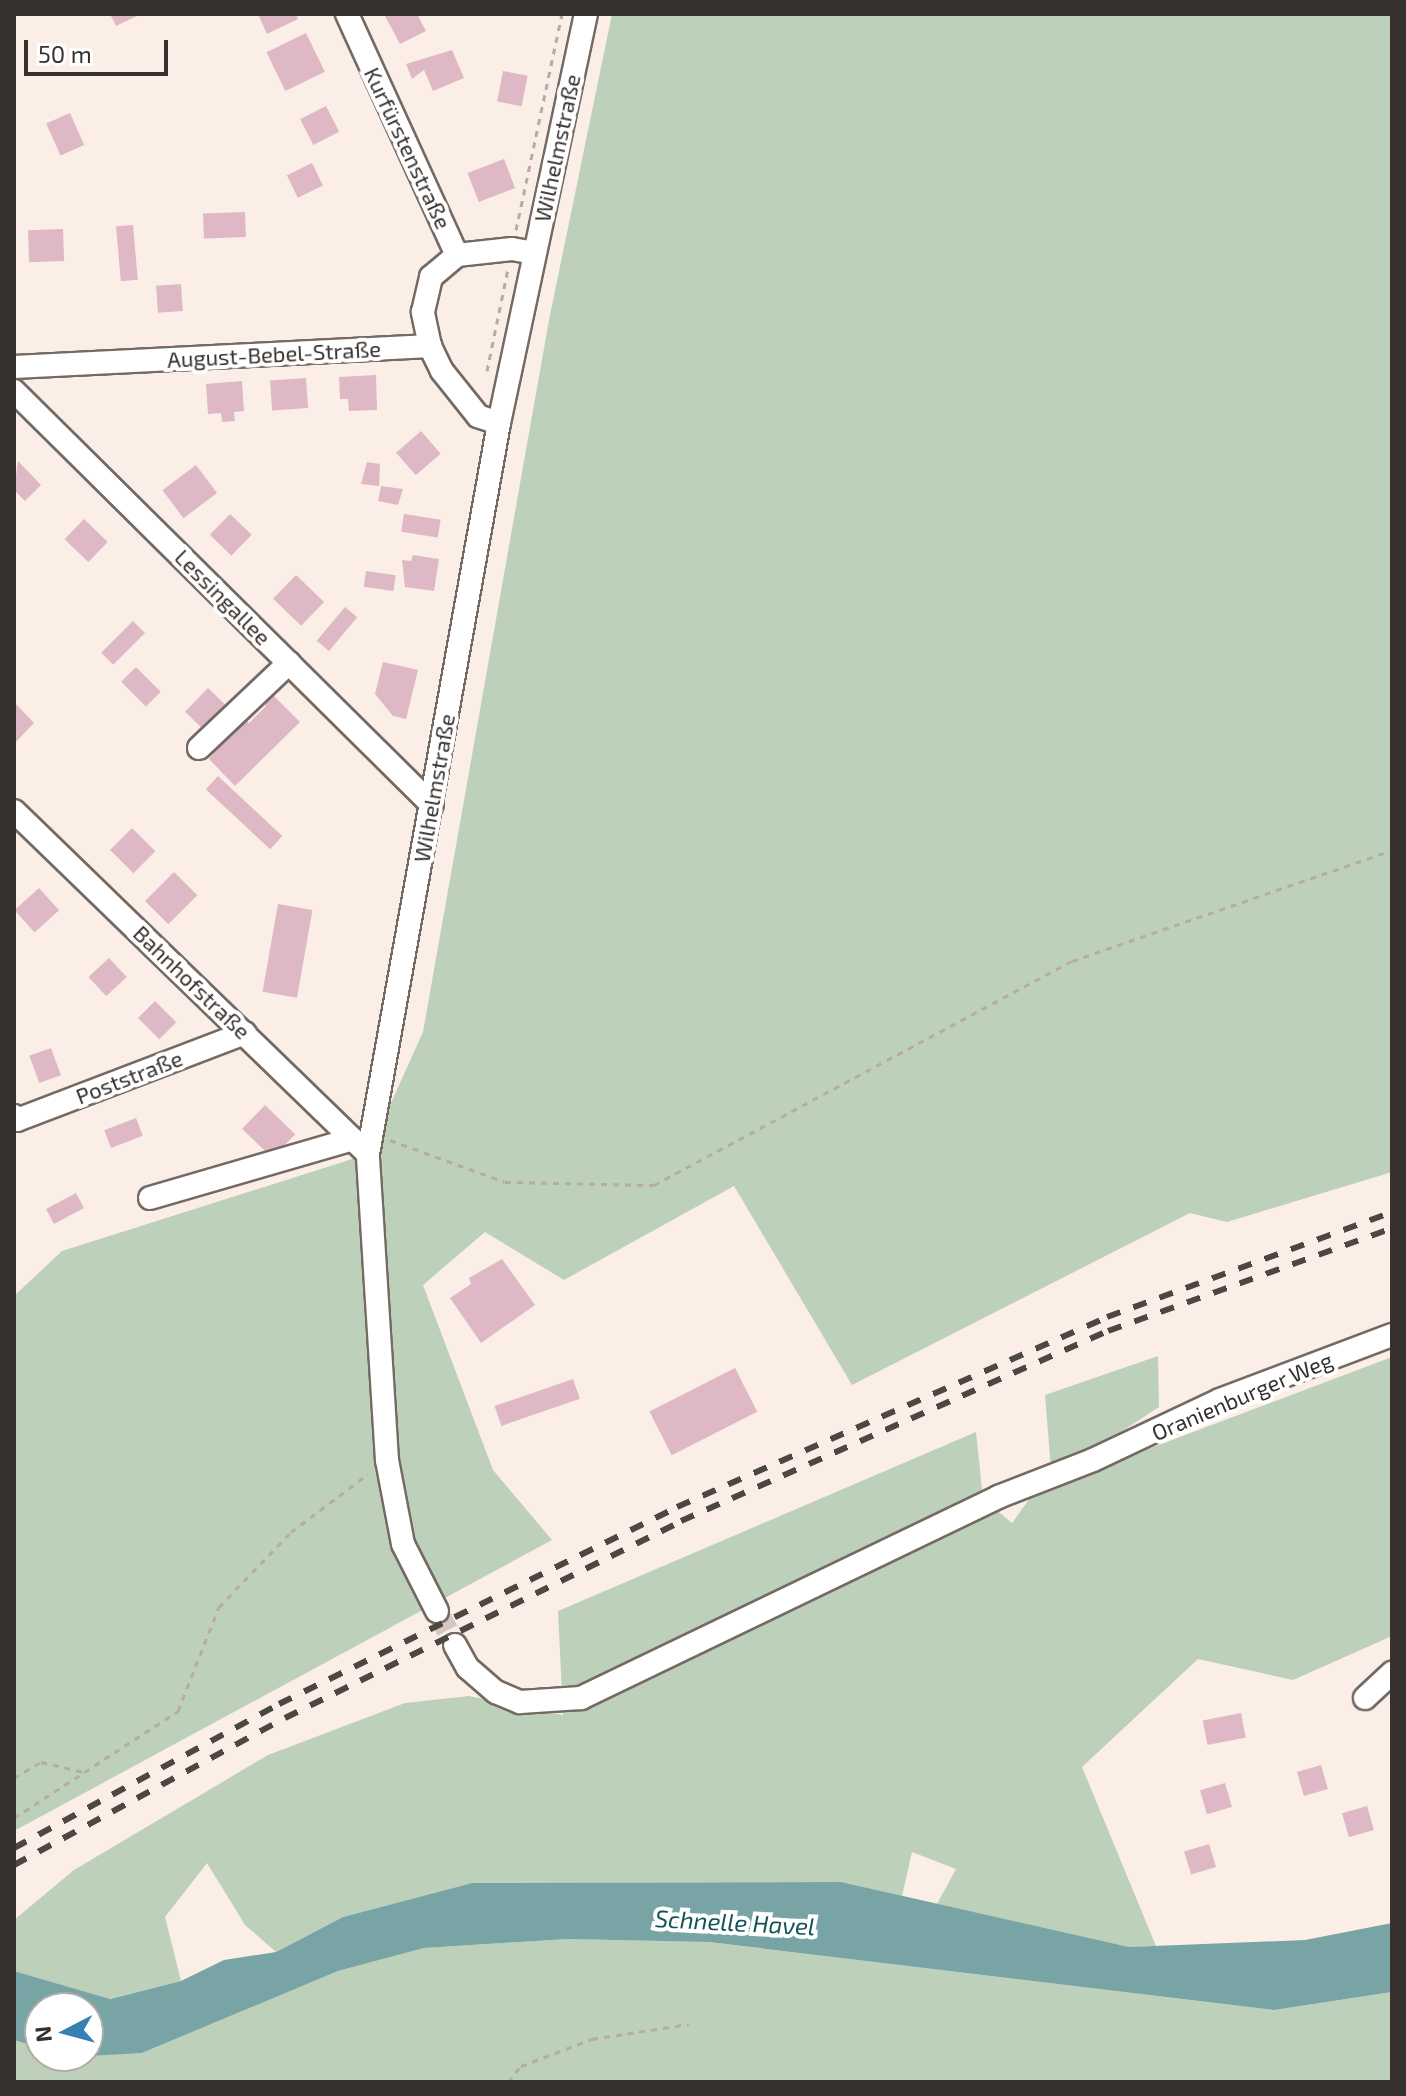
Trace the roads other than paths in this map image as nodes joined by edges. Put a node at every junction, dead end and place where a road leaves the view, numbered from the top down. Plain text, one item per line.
1 (347, 14) edge
2 (586, 14) edge
3 (534, 253) junction
4 (457, 255) junction
5 (430, 346) junction
6 (14, 367) edge
7 (14, 391) edge
8 (499, 423) junction
9 (289, 663) junction
10 (199, 748) dead end
11 (432, 805) junction
12 (14, 811) edge
13 (245, 1033) junction
14 (14, 1116) edge
15 (364, 1142) junction
16 (150, 1198) dead end
17 (1392, 1335) edge
18 (437, 1611) tunnel mouth
19 (455, 1645) tunnel mouth
20 (1392, 1673) edge
21 (1365, 1698) dead end

1 - 4 street, Kurfürstenstraße
2 - 3 street, Wilhelmstraße
3 - 4 street, Kurfürstenstraße
3 - 8 street, Wilhelmstraße
4 - 5 street
5 - 6 street, August-Bebel-Straße
5 - 8 street
7 - 9 street, Lessingallee
8 - 11 street, Wilhelmstraße
9 - 10 street
9 - 11 street, Lessingallee
11 - 15 street, Wilhelmstraße
12 - 13 street, Bahnhofstraße
13 - 14 street, Poststraße
13 - 15 street, Bahnhofstraße
15 - 16 street
15 - 18 street, Wilhelmstraße
17 - 19 street, Oranienburger Weg
20 - 21 street

